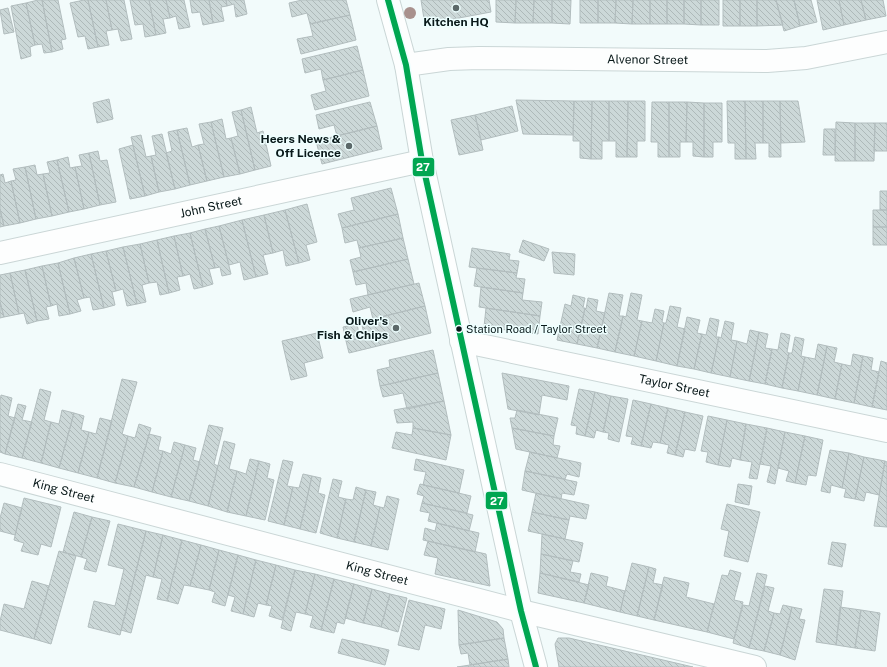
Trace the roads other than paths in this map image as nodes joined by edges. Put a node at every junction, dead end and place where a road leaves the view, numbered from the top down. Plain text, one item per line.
1 (388, 0) edge
2 (887, 42) edge
3 (406, 65) junction
4 (422, 161) junction
5 (0, 254) edge
6 (461, 341) junction
7 (887, 431) edge
8 (0, 474) edge
9 (521, 611) junction
10 (536, 667) edge
11 (755, 667) edge

1 - 3 street
2 - 3 street, Alvenor Street
3 - 4 street
4 - 5 street, John Street
4 - 6 street
6 - 7 street, Taylor Street
6 - 9 street
8 - 9 street, King Street
9 - 10 street
9 - 11 street, King Street

